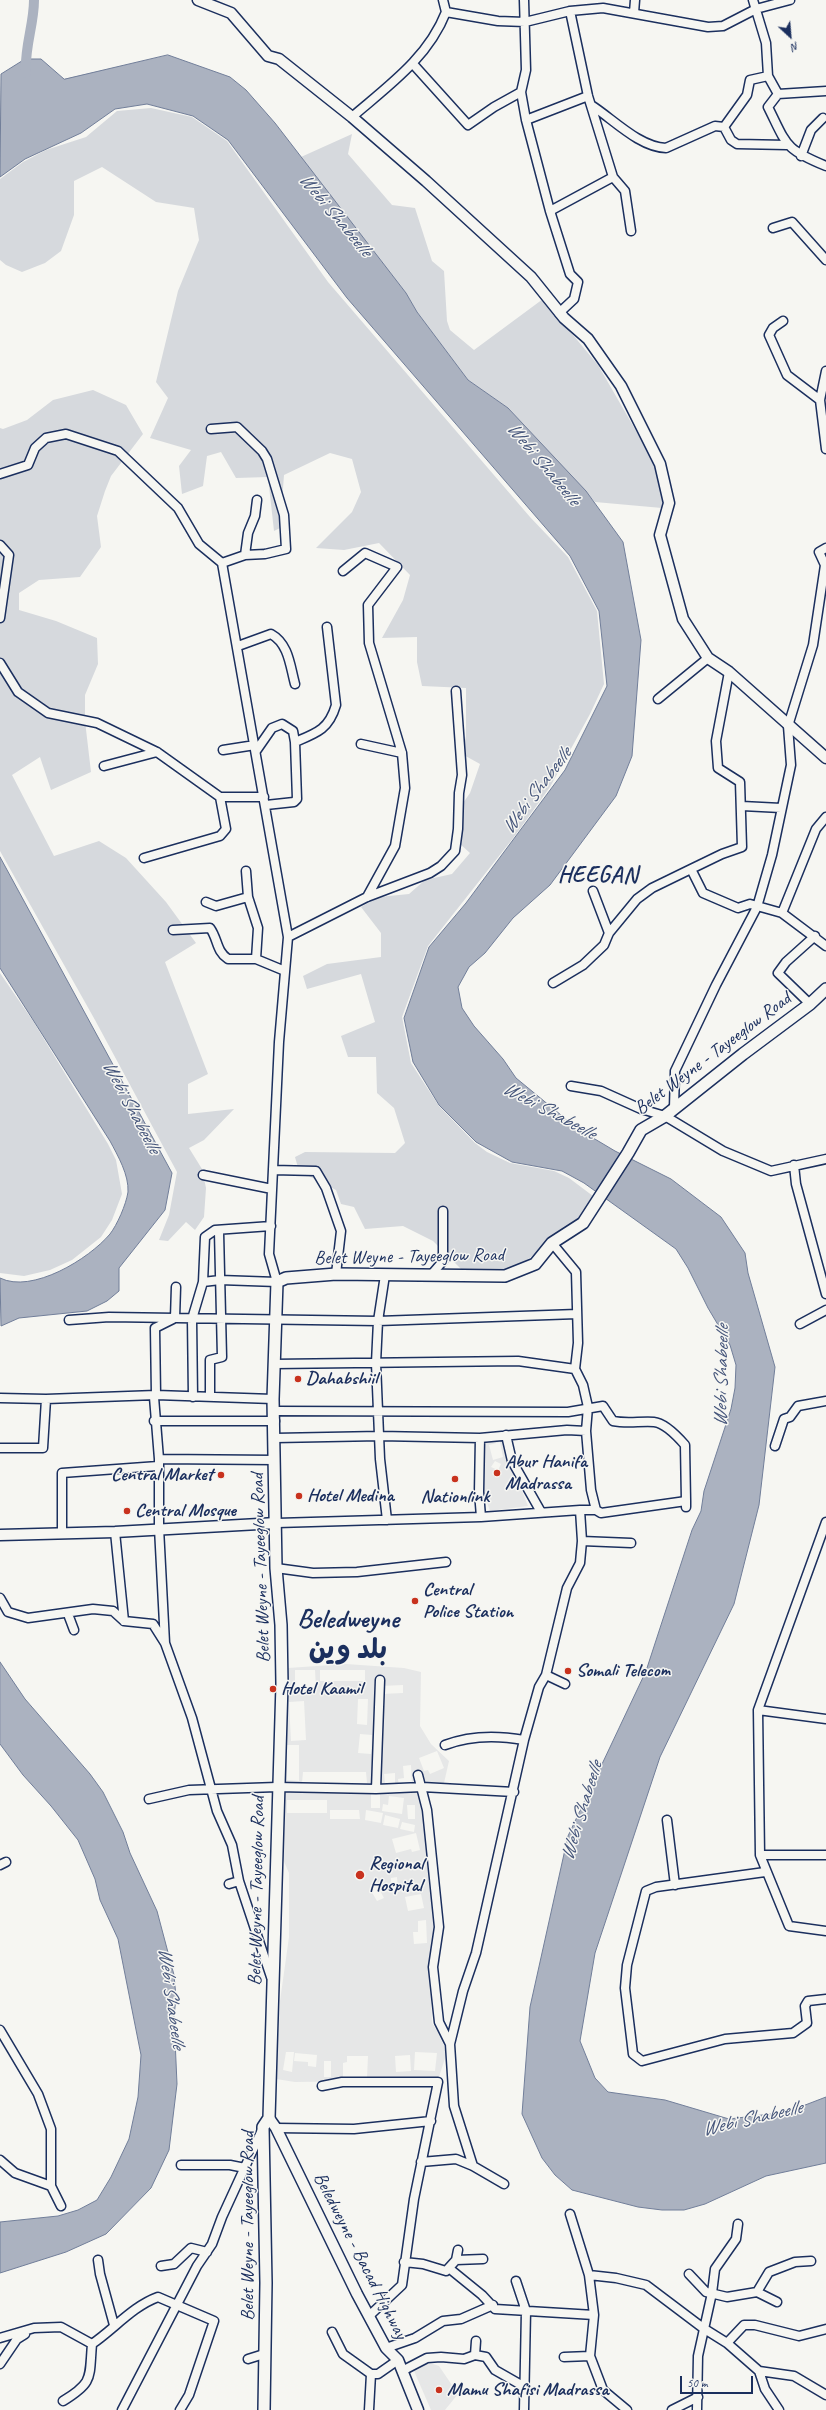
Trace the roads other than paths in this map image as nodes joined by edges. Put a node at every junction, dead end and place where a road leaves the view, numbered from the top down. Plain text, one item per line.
1 (198, 0) edge
2 (443, 0) edge
3 (524, 0) edge
4 (635, 0) edge
5 (753, 0) edge
6 (790, 0) edge
7 (756, 9) junction
8 (570, 11) junction
9 (446, 12) junction
10 (634, 13) junction
11 (525, 22) junction
12 (413, 64) junction
13 (768, 76) junction
14 (826, 91) edge
15 (521, 92) junction
16 (778, 94) junction
17 (588, 96) junction
18 (591, 105) junction
19 (352, 117) junction
20 (823, 118) dead end
21 (526, 120) junction
22 (724, 127) junction
23 (787, 145) junction
24 (801, 156) junction
25 (826, 166) edge
26 (613, 177) junction
27 (550, 211) junction
28 (773, 228) dead end
29 (631, 231) dead end
30 (826, 260) edge
31 (559, 313) junction
32 (783, 321) dead end
33 (826, 371) edge
34 (820, 400) junction
35 (211, 429) dead end
36 (826, 449) edge
37 (0, 474) edge
38 (257, 500) dead end
39 (0, 545) edge
40 (826, 548) edge
41 (245, 555) junction
42 (222, 563) junction
43 (343, 571) dead end
44 (0, 618) edge
45 (327, 627) dead end
46 (238, 646) junction
47 (708, 658) junction
48 (0, 663) edge
49 (729, 672) junction
50 (295, 684) dead end
51 (456, 691) dead end
52 (658, 699) dead end
53 (788, 726) junction
54 (295, 742) junction
55 (361, 744) dead end
56 (255, 748) junction
57 (223, 750) dead end
58 (157, 752) junction
59 (402, 753) junction
60 (826, 758) edge
61 (104, 766) dead end
62 (220, 797) junction
63 (264, 797) junction
64 (266, 805) junction
65 (742, 806) junction
66 (781, 808) junction
67 (826, 816) edge
68 (144, 858) dead end
69 (691, 869) junction
70 (246, 871) dead end
71 (593, 891) dead end
72 (248, 897) junction
73 (368, 897) junction
74 (206, 902) dead end
75 (757, 907) junction
76 (782, 913) junction
77 (173, 930) dead end
78 (609, 932) junction
79 (815, 936) junction
80 (288, 937) junction
81 (826, 946) edge
82 (256, 959) junction
83 (286, 971) junction
84 (553, 983) dead end
85 (826, 989) edge
86 (810, 1004) junction
87 (571, 1086) dead end
88 (674, 1108) junction
89 (665, 1116) junction
90 (826, 1159) edge
91 (794, 1165) junction
92 (273, 1170) junction
93 (202, 1175) dead end
94 (272, 1189) junction
95 (443, 1212) dead end
96 (271, 1226) junction
97 (218, 1232) junction
98 (552, 1243) junction
99 (336, 1274) junction
100 (385, 1275) junction
101 (431, 1275) junction
102 (220, 1280) junction
103 (203, 1282) junction
104 (277, 1282) junction
105 (176, 1287) dead end
106 (826, 1294) edge
107 (826, 1310) edge
108 (576, 1314) junction
109 (175, 1318) junction
110 (220, 1318) junction
111 (192, 1319) junction
112 (69, 1320) dead end
113 (276, 1320) junction
114 (378, 1321) junction
115 (800, 1324) dead end
116 (376, 1363) junction
117 (274, 1364) junction
118 (575, 1369) junction
119 (155, 1396) junction
120 (193, 1397) junction
121 (210, 1397) junction
122 (0, 1398) edge
123 (46, 1399) junction
124 (273, 1399) junction
125 (826, 1401) edge
126 (588, 1407) junction
127 (379, 1412) junction
128 (275, 1416) junction
129 (154, 1421) junction
130 (586, 1431) junction
131 (506, 1435) junction
132 (380, 1436) junction
133 (275, 1438) junction
134 (480, 1438) junction
135 (775, 1446) dead end
136 (0, 1448) edge
137 (275, 1460) junction
138 (159, 1463) junction
139 (580, 1510) junction
140 (596, 1510) junction
141 (541, 1512) junction
142 (481, 1517) junction
143 (387, 1520) junction
144 (826, 1522) edge
145 (276, 1523) junction
146 (159, 1528) junction
147 (62, 1532) junction
148 (115, 1532) junction
149 (0, 1535) edge
150 (582, 1541) junction
151 (631, 1543) dead end
152 (446, 1562) dead end
153 (276, 1568) junction
154 (0, 1598) edge
155 (68, 1614) junction
156 (124, 1621) junction
157 (74, 1630) dead end
158 (165, 1643) junction
159 (546, 1676) junction
160 (380, 1680) dead end
161 (565, 1684) dead end
162 (758, 1710) junction
163 (826, 1719) edge
164 (524, 1740) junction
165 (445, 1745) dead end
166 (418, 1775) dead end
167 (277, 1787) junction
168 (422, 1787) junction
169 (212, 1789) junction
170 (376, 1789) junction
171 (514, 1792) junction
172 (149, 1799) dead end
173 (667, 1820) dead end
174 (760, 1855) junction
175 (826, 1855) edge
176 (765, 1872) junction
177 (239, 1881) junction
178 (229, 1884) dead end
179 (674, 1885) junction
180 (826, 1931) edge
181 (273, 1983) junction
182 (826, 1999) edge
183 (0, 2030) edge
184 (450, 2044) junction
185 (322, 2086) dead end
186 (431, 2121) junction
187 (266, 2123) junction
188 (276, 2128) junction
189 (0, 2160) edge
190 (421, 2162) junction
191 (181, 2165) dead end
192 (473, 2166) junction
193 (245, 2168) junction
194 (504, 2184) dead end
195 (50, 2186) junction
196 (61, 2206) dead end
197 (570, 2214) dead end
198 (738, 2224) dead end
199 (458, 2250) dead end
200 (207, 2252) junction
201 (483, 2259) dead end
202 (98, 2260) dead end
203 (456, 2260) junction
204 (404, 2262) junction
205 (811, 2262) dead end
206 (161, 2266) dead end
207 (450, 2269) junction
208 (689, 2274) dead end
209 (589, 2275) junction
210 (516, 2281) dead end
211 (757, 2292) junction
212 (712, 2293) junction
213 (777, 2302) dead end
214 (493, 2305) junction
215 (178, 2306) junction
216 (526, 2312) junction
217 (370, 2315) junction
218 (594, 2315) junction
219 (114, 2325) junction
220 (34, 2328) junction
221 (703, 2328) junction
222 (826, 2328) edge
223 (332, 2332) dead end
224 (0, 2338) edge
225 (476, 2341) dead end
226 (727, 2343) junction
227 (92, 2344) junction
228 (386, 2348) junction
229 (264, 2354) junction
230 (475, 2355) junction
231 (590, 2356) junction
232 (564, 2357) dead end
233 (248, 2359) dead end
234 (398, 2360) junction
235 (0, 2364) edge
236 (402, 2371) junction
237 (759, 2371) junction
238 (371, 2374) junction
239 (523, 2386) junction
240 (826, 2395) edge
241 (698, 2397) junction
242 (63, 2400) dead end
243 (122, 2410) edge
244 (180, 2410) edge
245 (264, 2410) edge
246 (369, 2410) edge
247 (418, 2410) edge
248 (524, 2410) edge
249 (627, 2410) edge
250 (672, 2410) edge
251 (697, 2410) edge
252 (779, 2410) edge

1 - 19 street
2 - 9 street
3 - 11 street
4 - 10 street
5 - 7 street
6 - 7 street
7 - 10 street
7 - 13 street
8 - 10 street
8 - 11 street
8 - 17 street
9 - 11 street
9 - 12 street
11 - 15 street
12 - 15 street
12 - 19 street
13 - 16 street
13 - 22 street
14 - 16 street
15 - 21 street
16 - 23 street
17 - 18 street
17 - 21 street
18 - 22 street
18 - 26 street
19 - 31 street
20 - 24 street
21 - 27 street
22 - 23 street
23 - 24 street
24 - 25 street
26 - 27 street
26 - 29 street
27 - 31 street
28 - 30 street
31 - 47 street
32 - 34 street
33 - 34 street
34 - 36 street
35 - 41 street
37 - 42 street
38 - 41 street
39 - 44 street
40 - 53 street
41 - 42 street
42 - 46 street
43 - 59 street
45 - 54 street
46 - 50 street
46 - 56 street
47 - 49 street
47 - 52 street
48 - 58 street
49 - 53 street
49 - 65 street
51 - 73 street
53 - 60 street
53 - 66 street
54 - 56 street
54 - 64 street
55 - 59 street
56 - 57 street
56 - 63 street
58 - 61 street
58 - 62 street
59 - 73 street
62 - 63 street
62 - 68 street
63 - 64 street
64 - 80 street
65 - 66 street
65 - 69 street
66 - 75 street
67 - 76 street
69 - 75 street
69 - 78 street
70 - 72 street
71 - 78 street
72 - 74 street
72 - 82 street
73 - 80 street
75 - 76 street
75 - 88 street
76 - 79 street
77 - 82 street
78 - 84 street
79 - 81 street
79 - 86 street
80 - 83 street
82 - 83 street
83 - 92 street
85 - 86 main road, Belet Weyne - Tayeeglow Road
86 - 88 main road, Belet Weyne - Tayeeglow Road
87 - 89 street
88 - 89 main road, Belet Weyne - Tayeeglow Road
89 - 91 street
89 - 98 main road, Belet Weyne - Tayeeglow Road
90 - 91 street
91 - 106 street
92 - 94 street
92 - 99 street
93 - 94 street
94 - 96 street
95 - 101 street
96 - 97 street
96 - 104 street
97 - 102 street
97 - 103 street
98 - 101 main road, Belet Weyne - Tayeeglow Road
98 - 108 street
99 - 100 main road, Belet Weyne - Tayeeglow Road
99 - 104 main road, Belet Weyne - Tayeeglow Road
100 - 101 main road, Belet Weyne - Tayeeglow Road
100 - 114 street
102 - 103 street
102 - 104 street
102 - 110 street
103 - 111 street
104 - 113 main road, Belet Weyne - Tayeeglow Road
105 - 109 street
107 - 115 street
108 - 114 street
108 - 118 street
109 - 111 street
109 - 112 street
109 - 119 street
110 - 111 street
110 - 113 street
110 - 121 street
111 - 120 street
113 - 114 street
113 - 117 main road, Belet Weyne - Tayeeglow Road
114 - 116 street
116 - 117 street
116 - 118 street
116 - 127 street
117 - 124 main road, Belet Weyne - Tayeeglow Road
118 - 126 street
119 - 120 street
119 - 123 street
119 - 129 street
120 - 121 street
121 - 124 street
122 - 123 street
123 - 136 street
124 - 128 main road, Belet Weyne - Tayeeglow Road
125 - 135 street
126 - 127 street
126 - 130 street
126 - 140 street
127 - 128 street
127 - 132 street
128 - 129 street
128 - 133 main road, Belet Weyne - Tayeeglow Road
129 - 138 street
130 - 131 street
130 - 140 street
131 - 134 street
131 - 141 street
132 - 133 street
132 - 134 street
132 - 143 street
133 - 137 main road, Belet Weyne - Tayeeglow Road
134 - 142 street
137 - 138 street
137 - 145 main road, Belet Weyne - Tayeeglow Road
138 - 146 street
138 - 147 street
139 - 140 street
139 - 141 street
139 - 150 street
141 - 142 street
142 - 143 street
143 - 145 street
144 - 162 street
145 - 146 street
145 - 153 main road, Belet Weyne - Tayeeglow Road
146 - 148 street
146 - 158 street
147 - 148 street
147 - 149 street
148 - 156 street
150 - 151 street
150 - 159 street
152 - 153 street
153 - 167 main road, Belet Weyne - Tayeeglow Road
154 - 155 street
155 - 156 street
155 - 157 street
156 - 158 street
158 - 169 street
159 - 161 street
159 - 164 street
160 - 170 street
162 - 163 street
162 - 174 street
164 - 165 street
164 - 171 street
166 - 168 street
167 - 169 street
167 - 170 street
167 - 181 main road, Belet Weyne - Tayeeglow Road
168 - 170 street
168 - 171 street
168 - 184 street
169 - 172 street
169 - 177 street
171 - 184 street
173 - 179 street
174 - 175 street
174 - 176 street
176 - 179 street
176 - 180 street
177 - 178 street
177 - 181 street
179 - 182 street
181 - 187 main road, Belet Weyne - Tayeeglow Road
183 - 195 street
184 - 192 street
185 - 186 street
186 - 188 street
186 - 190 street
187 - 188 street, Beledweyne - Bacad Highway
187 - 193 street
187 - 229 main road, Belet Weyne - Tayeeglow Road
188 - 217 street, Beledweyne - Bacad Highway
189 - 195 street
190 - 192 street
190 - 204 street
191 - 193 street
192 - 194 street
193 - 200 street
195 - 196 street
197 - 209 street
198 - 212 street
199 - 203 street
200 - 206 street
200 - 215 street
201 - 203 street
202 - 219 street
203 - 207 street
204 - 207 street
204 - 217 street
205 - 211 street
207 - 214 street
208 - 212 street
209 - 218 street
209 - 221 street
210 - 216 street
211 - 212 street
211 - 213 street
212 - 221 street
214 - 216 street
214 - 228 street
215 - 219 street
215 - 243 street
215 - 244 street
216 - 218 street
216 - 239 street
217 - 228 street, Beledweyne - Bacad Highway
218 - 231 street
219 - 227 street
220 - 224 street
220 - 227 street
220 - 235 street
221 - 226 street
221 - 241 street
222 - 226 street
223 - 238 street
225 - 230 street
226 - 237 street
227 - 242 street
228 - 234 street, Beledweyne - Bacad Highway
229 - 233 street
229 - 245 main road, Belet Weyne - Tayeeglow Road
230 - 236 street
230 - 239 street
231 - 232 street
231 - 249 street
234 - 236 street, Beledweyne - Bacad Highway
234 - 238 street
236 - 247 street, Beledweyne - Bacad Highway
237 - 240 street
237 - 252 street
238 - 246 street
239 - 248 street
241 - 250 street
241 - 251 street

